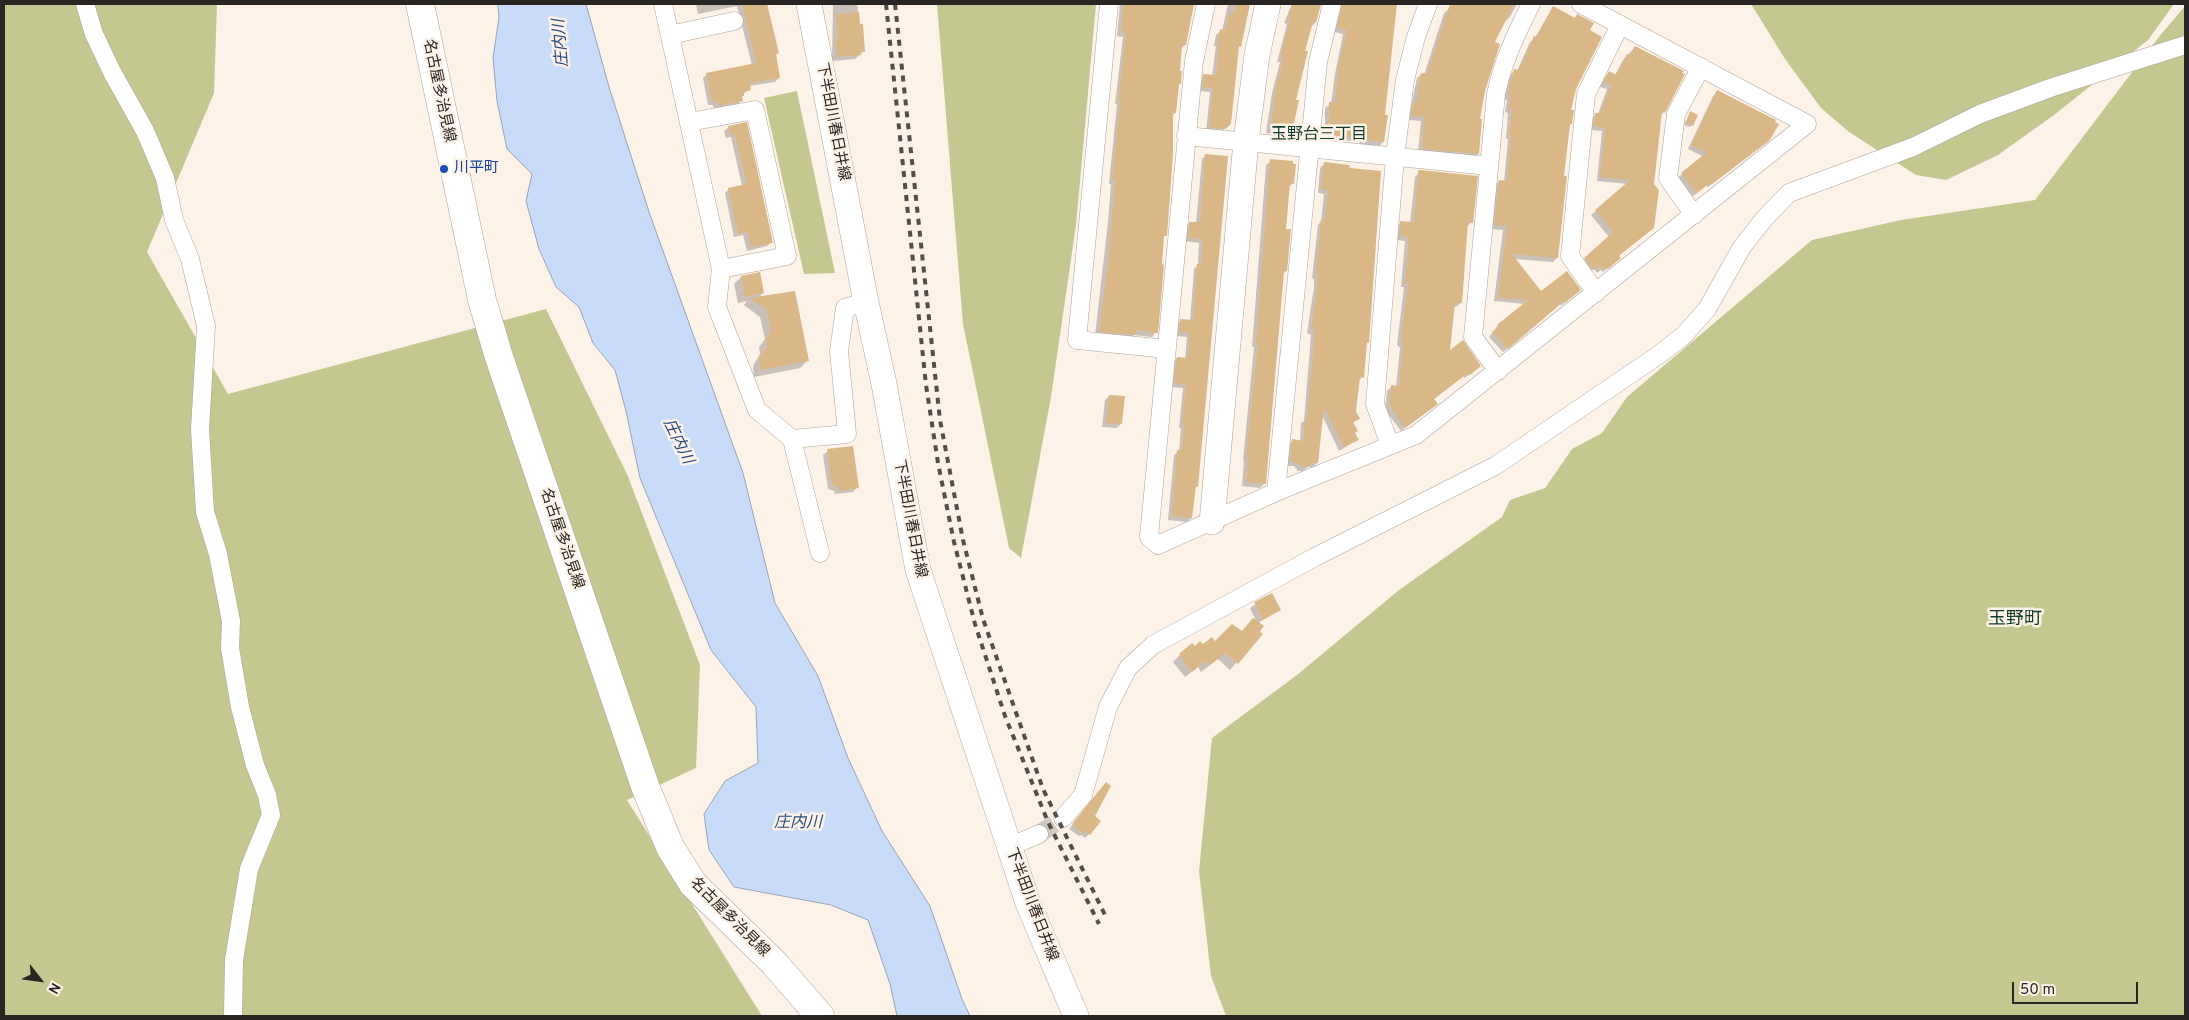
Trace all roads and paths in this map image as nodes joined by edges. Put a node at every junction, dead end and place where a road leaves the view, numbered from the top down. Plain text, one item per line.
1 (85, 4) edge
2 (420, 4) edge
3 (663, 4) edge
4 (809, 4) edge
5 (1109, 4) edge
6 (1206, 4) edge
7 (1268, 4) edge
8 (1332, 4) edge
9 (1428, 4) edge
10 (1531, 4) edge
11 (1581, 4) edge
12 (734, 20) dead end
13 (1620, 25) junction
14 (670, 35) junction
15 (2185, 44) edge
16 (1701, 67) junction
17 (689, 122) junction
18 (1186, 136) junction
19 (1246, 141) junction
20 (1309, 147) junction
21 (1395, 157) junction
22 (1489, 166) junction
23 (1694, 215) junction
24 (721, 269) junction
25 (1596, 293) junction
26 (866, 302) junction
27 (1167, 349) junction
28 (1498, 371) junction
29 (792, 439) junction
30 (1390, 445) junction
31 (1276, 492) junction
32 (1212, 522) junction
33 (820, 553) dead end
34 (1063, 818) tunnel mouth
35 (1040, 834) tunnel mouth
36 (1010, 847) junction
37 (233, 1016) edge
38 (820, 1016) edge
39 (1076, 1016) edge

1 - 37 street
2 - 38 main road, 名古屋多治見線
3 - 14 street
4 - 26 main road, 下半田川春日井線
5 - 27 street
6 - 18 street
7 - 19 main road
8 - 20 street
9 - 21 street
10 - 22 street
11 - 13 street
12 - 14 street
13 - 16 street
13 - 25 street
14 - 17 street
15 - 34 street
16 - 23 street
16 - 23 street
17 - 24 street
17 - 24 street
18 - 19 street
18 - 27 street
19 - 20 street
19 - 32 main road
20 - 21 street
20 - 31 street
21 - 22 street
21 - 30 street
22 - 28 street
23 - 25 street
24 - 29 street
25 - 28 street
26 - 29 street
26 - 36 main road, 下半田川春日井線
27 - 32 street
28 - 30 street
29 - 33 street
30 - 31 street
31 - 32 street
35 - 36 street
36 - 39 main road, 下半田川春日井線

